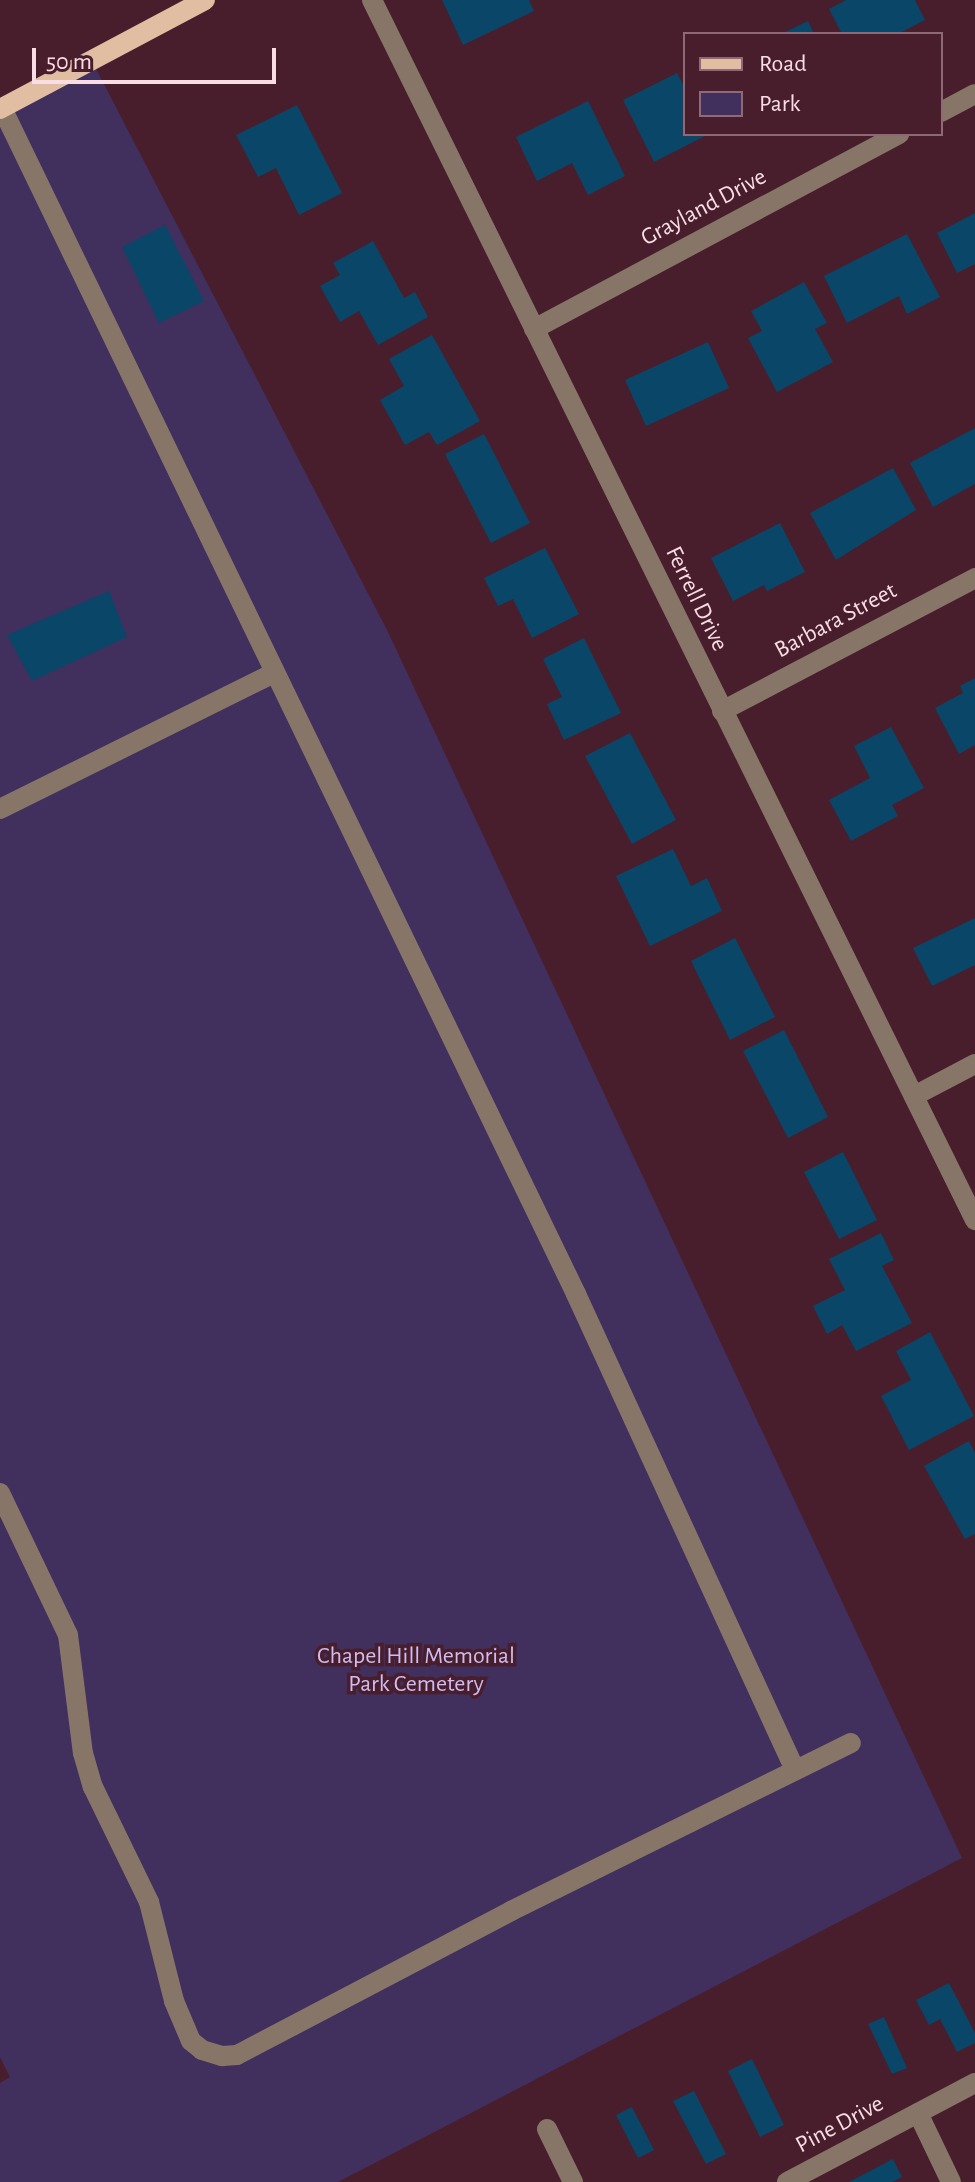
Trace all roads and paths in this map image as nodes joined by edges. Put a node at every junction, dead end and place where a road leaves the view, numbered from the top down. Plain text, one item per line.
1 (205, 0) edge
2 (372, 0) edge
3 (975, 94) edge
4 (1, 109) edge
5 (943, 111) edge
6 (895, 136) edge
7 (534, 329) junction
8 (975, 578) edge
9 (274, 673) junction
10 (722, 711) junction
11 (0, 809) edge
12 (975, 1064) edge
13 (914, 1096) junction
14 (975, 1220) edge
15 (0, 1493) edge
16 (851, 1743) dead end
17 (795, 1770) junction
18 (975, 2083) edge
19 (918, 2113) junction
20 (547, 2129) dead end
21 (573, 2182) edge
22 (787, 2182) edge
23 (951, 2182) edge

1 - 4 main road
2 - 7 street, Ferrell Drive
3 - 5 street
4 - 9 street
6 - 7 street, Grayland Drive
7 - 10 street, Ferrell Drive
8 - 10 street, Barbara Street
9 - 11 street
9 - 17 street
10 - 13 street, Ferrell Drive
12 - 13 street
13 - 14 street, Ferrell Drive
15 - 17 street
16 - 17 street
18 - 19 street, Pine Drive
19 - 22 street, Pine Drive
19 - 23 street, Pine Drive
20 - 21 street

